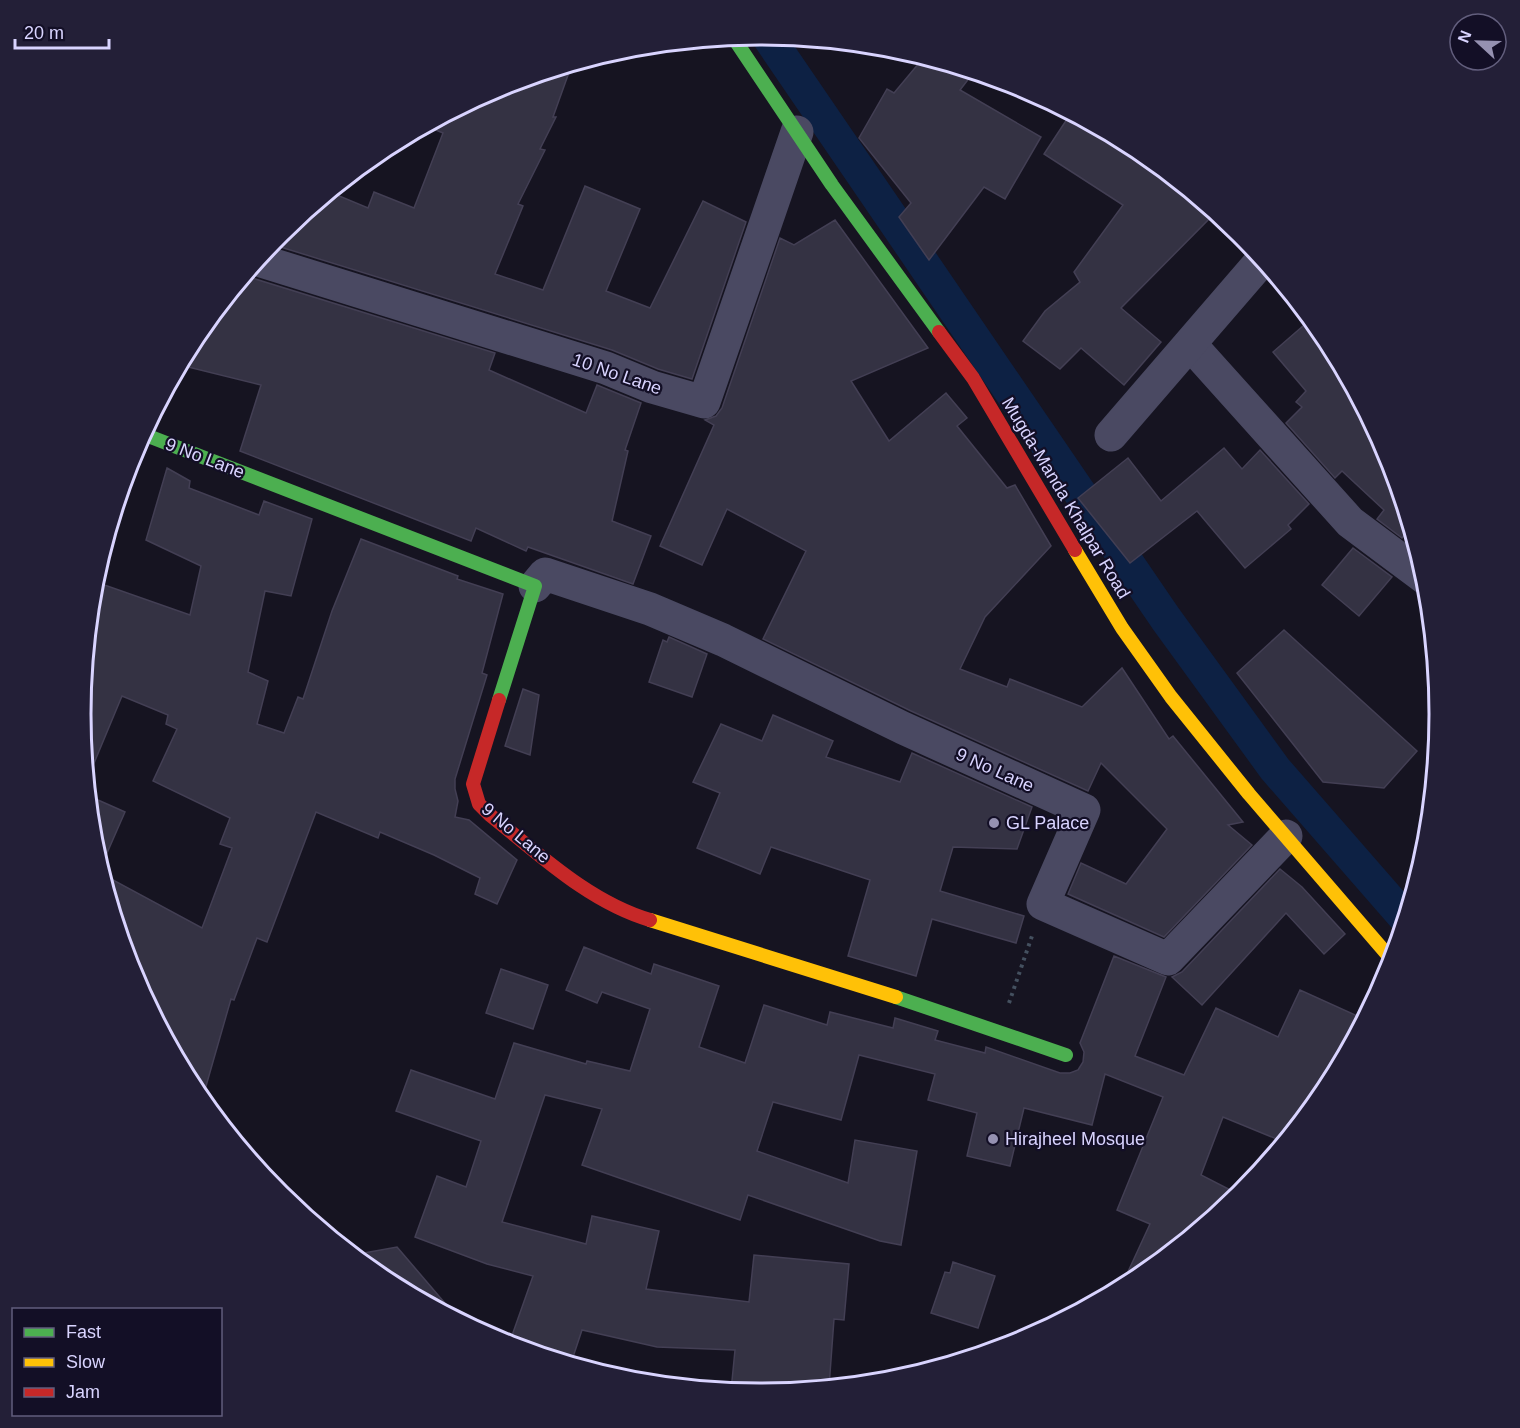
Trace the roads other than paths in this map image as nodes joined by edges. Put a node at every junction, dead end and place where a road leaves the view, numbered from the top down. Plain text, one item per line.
1 (740, 45) edge
2 (797, 132) junction
3 (267, 263) edge
4 (1257, 266) edge
5 (1190, 344) junction
6 (1111, 435) dead end
7 (151, 437) edge
8 (1413, 569) edge
9 (536, 586) junction
10 (1286, 836) junction
11 (1385, 952) edge
12 (1066, 1055) dead end

1 - 2 street, Mugda-Manda Khalpar Road
2 - 3 street, 10 No Lane
2 - 10 street, Mugda-Manda Khalpar Road
4 - 5 street
5 - 6 street
5 - 8 street
7 - 9 street, 9 No Lane
9 - 10 street, 9 No Lane
9 - 12 street, 9 No Lane
10 - 11 street, Mugda-Manda Khalpar Road

